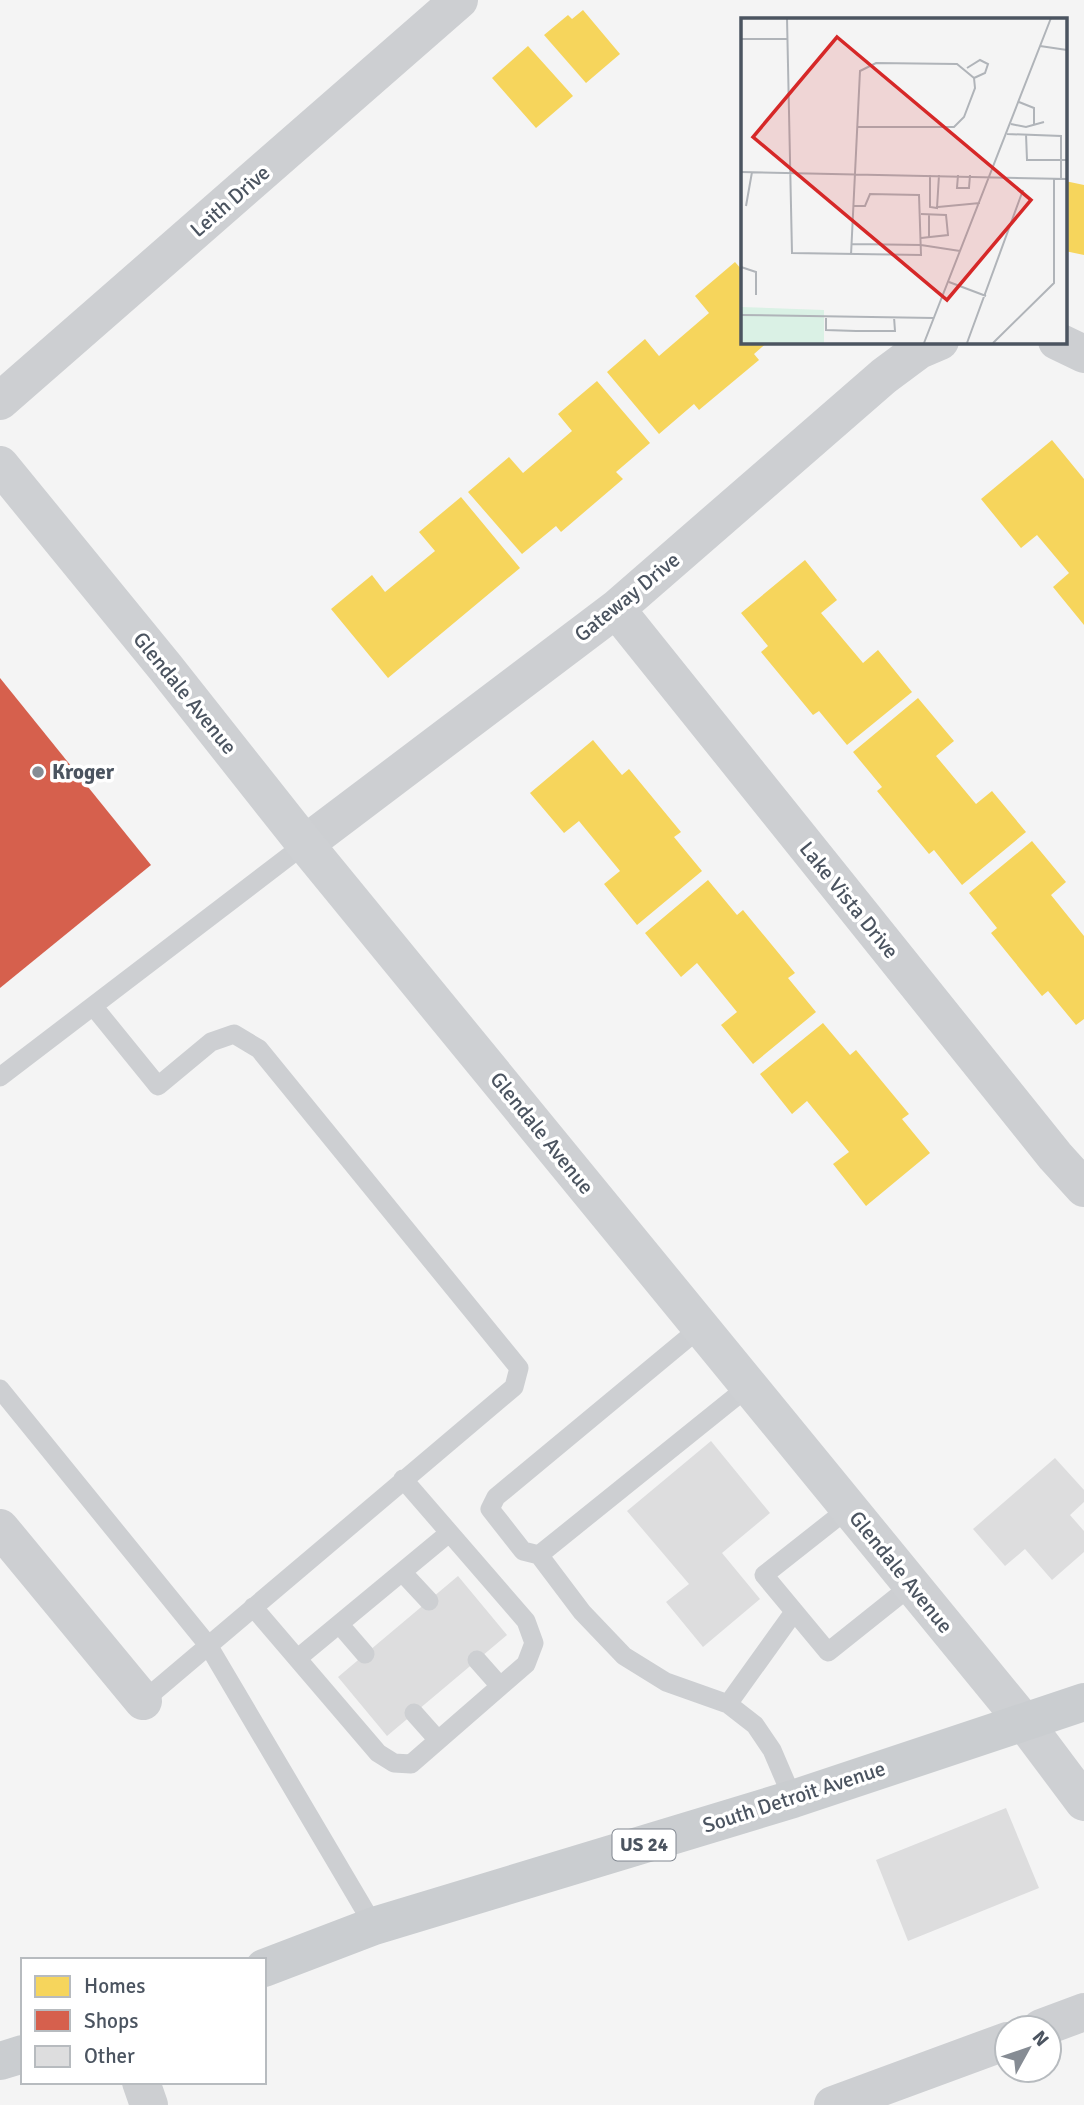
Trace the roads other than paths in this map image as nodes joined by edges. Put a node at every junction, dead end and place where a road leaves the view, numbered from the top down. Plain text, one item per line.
1 (459, 0) edge
2 (935, 343) edge
3 (1061, 343) edge
4 (1084, 354) edge
5 (0, 401) edge
6 (0, 464) edge
7 (616, 609) junction
8 (305, 844) junction
9 (93, 1006) junction
10 (0, 1077) edge
11 (1084, 1188) edge
12 (701, 1327) junction
13 (749, 1387) junction
14 (0, 1389) edge
15 (403, 1479) junction
16 (849, 1508) junction
17 (0, 1528) edge
18 (449, 1533) junction
19 (539, 1555) junction
20 (402, 1572) junction
21 (912, 1585) junction
22 (429, 1601) dead end
23 (253, 1607) junction
24 (794, 1612) junction
25 (340, 1625) junction
26 (208, 1645) junction
27 (365, 1654) dead end
28 (298, 1658) junction
29 (477, 1660) dead end
30 (500, 1686) junction
31 (143, 1700) joint
32 (1084, 1702) edge
33 (728, 1704) junction
34 (414, 1713) dead end
35 (1024, 1722) junction
36 (438, 1740) junction
37 (793, 1799) junction
38 (1084, 1802) edge
39 (374, 1926) junction
40 (266, 1967) edge
41 (1084, 2012) edge
42 (1063, 2020) edge
43 (993, 2046) edge
44 (21, 2055) edge
45 (0, 2061) edge
46 (142, 2084) edge
47 (149, 2105) edge
48 (833, 2105) edge

1 - 5 street, Leith Drive
2 - 7 street, Gateway Drive
3 - 4 street
6 - 8 main road, Glendale Avenue
7 - 8 street, Gateway Drive
7 - 11 street, Lake Vista Drive
8 - 9 lane
8 - 12 main road, Glendale Avenue
9 - 10 lane
9 - 15 lane
12 - 13 main road, Glendale Avenue
12 - 19 lane
13 - 16 main road, Glendale Avenue
13 - 19 lane
14 - 26 lane
15 - 18 lane
15 - 23 lane
16 - 21 main road, Glendale Avenue
16 - 24 lane
17 - 31 street
18 - 20 lane
18 - 30 lane
19 - 33 lane
20 - 22 lane
20 - 25 lane
21 - 24 lane
21 - 35 main road, Glendale Avenue
23 - 26 lane
23 - 28 lane
24 - 33 lane
25 - 27 lane
25 - 28 lane
26 - 31 lane
26 - 39 lane
28 - 36 lane
29 - 30 lane
30 - 36 lane
32 - 35 main road, South Detroit Avenue / US 24
33 - 37 lane
34 - 36 lane
35 - 37 main road, South Detroit Avenue / US 24
35 - 38 main road, Glendale Avenue
37 - 39 main road, South Detroit Avenue / US 24
39 - 40 main road, South Detroit Avenue / US 24
41 - 42 street
43 - 48 street
44 - 45 main road
46 - 47 street

